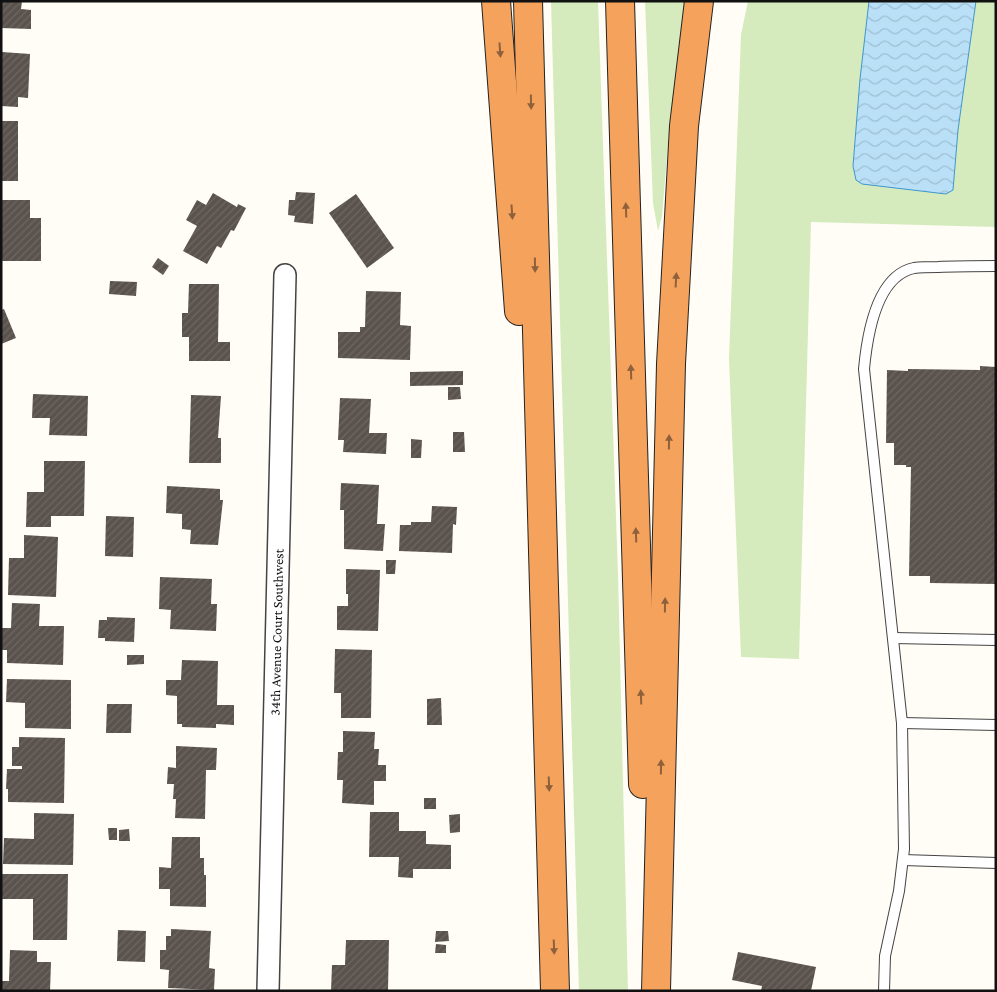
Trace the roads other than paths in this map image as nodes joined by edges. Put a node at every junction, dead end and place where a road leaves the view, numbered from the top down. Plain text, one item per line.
1 (496, 1) edge
2 (528, 1) edge
3 (620, 1) edge
4 (700, 1) edge
5 (996, 266) edge
6 (285, 275) dead end
7 (893, 638) junction
8 (996, 640) edge
9 (902, 723) junction
10 (996, 725) edge
11 (547, 735) junction
12 (903, 860) junction
13 (996, 863) edge
14 (268, 991) edge
15 (555, 991) edge
16 (649, 991) edge
17 (656, 991) edge
18 (884, 991) edge

1 -> 11 highway
2 -> 11 highway
16 -> 3 highway
17 -> 4 highway
5 - 7 lane
6 - 14 street, 34th Avenue Court Southwest
7 - 8 lane
7 - 9 lane
9 - 10 lane
9 - 12 lane
11 -> 15 highway
12 - 13 lane
12 - 18 lane

